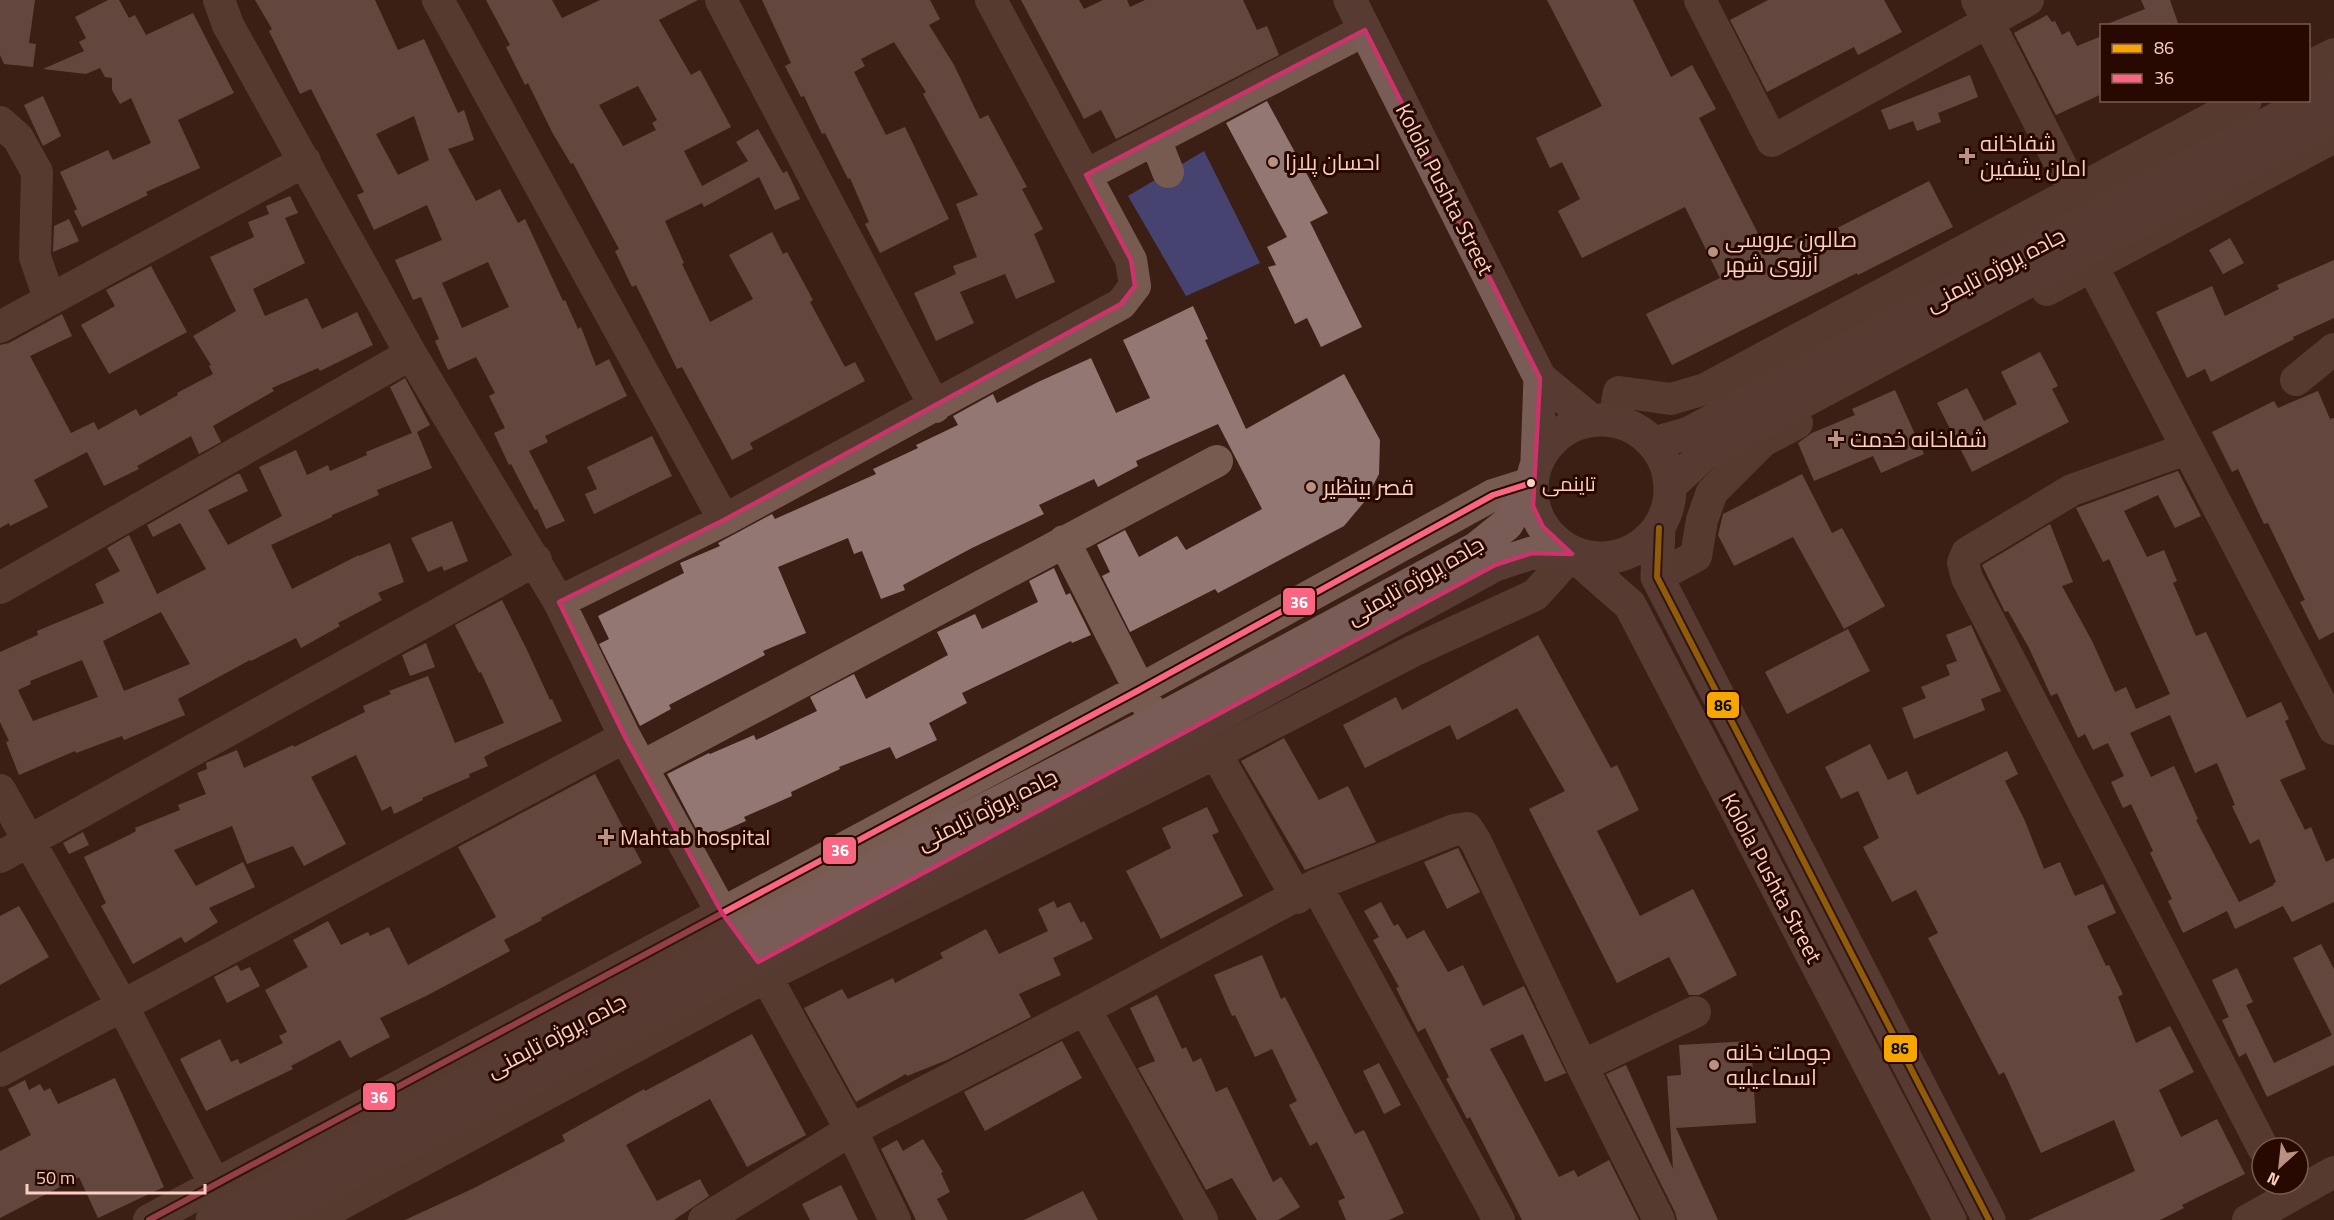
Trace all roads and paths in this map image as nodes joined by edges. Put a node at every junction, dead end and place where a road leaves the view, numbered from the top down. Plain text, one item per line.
1 (219, 0) edge
2 (438, 0) edge
3 (721, 0) edge
4 (991, 0) edge
5 (1350, 0) edge
6 (1700, 0) edge
7 (2028, 0) edge
8 (1983, 11) edge
9 (1365, 30) junction
10 (2334, 54) edge
11 (2310, 66) edge
12 (2334, 88) edge
13 (2244, 102) edge
14 (2310, 102) edge
15 (2310, 102) edge
16 (2334, 118) edge
17 (0, 122) edge
18 (2334, 137) edge
19 (1155, 139) junction
20 (305, 161) junction
21 (1168, 172) dead end
22 (1086, 175) junction
23 (2086, 232) junction
24 (50, 298) junction
25 (0, 327) edge
26 (2334, 349) edge
27 (411, 354) junction
28 (1540, 378) junction
29 (2296, 380) dead end
30 (935, 407) junction
31 (1602, 420) junction
32 (1654, 443) junction
33 (2186, 449) junction
34 (1217, 460) dead end
35 (1534, 472) junction
36 (1671, 485) junction
37 (724, 520) junction
38 (1659, 528) junction
39 (1064, 541) junction
40 (1572, 554) junction
41 (536, 560) junction
42 (1657, 577) junction
43 (0, 588) edge
44 (559, 602) junction
45 (1139, 690) junction
46 (1157, 721) junction
47 (2334, 729) edge
48 (625, 736) junction
49 (1208, 740) junction
50 (643, 766) junction
51 (0, 790) edge
52 (29, 841) junction
53 (0, 856) edge
54 (1307, 891) junction
55 (746, 947) junction
56 (122, 1005) junction
57 (1085, 1010) junction
58 (1695, 1012) dead end
59 (1582, 1066) junction
60 (0, 1071) edge
61 (851, 1130) junction
62 (2258, 1136) edge
63 (2334, 1172) edge
64 (2310, 1182) edge
65 (215, 1185) junction
66 (2279, 1196) edge
67 (149, 1220) edge
68 (212, 1220) edge
69 (262, 1220) edge
70 (310, 1220) edge
71 (704, 1220) edge
72 (895, 1220) edge
73 (1202, 1220) edge
74 (1499, 1220) edge
75 (1659, 1220) edge
76 (1950, 1220) edge
77 (1989, 1220) edge
78 (2248, 1220) edge

1 - 20 street
2 - 37 street
3 - 30 street
4 - 22 street
5 - 9 main road, Kolola Pushta Street
6 - 8 street
7 - 8 street
8 - 23 street
9 - 19 street
9 - 28 main road, Kolola Pushta Street
10 - 11 street
12 - 14 main road, جاده پروژه تایمنی
13 - 23 street
15 - 23 main road, جاده پروژه تایمنی
16 - 23 main road, جاده پروژه تایمنی
17 - 24 street
18 - 23 street
19 - 21 street
19 - 22 street
20 - 24 street
20 - 27 street
22 - 30 street
23 - 31 street
23 - 32 main road, جاده پروژه تایمنی
23 - 33 street
23 - 36 main road, جاده پروژه تایمنی
23 - 42 street
24 - 25 street
26 - 29 street
27 - 41 street
27 - 43 street
28 - 31 main road
28 - 35 main road
30 - 37 street
31 - 32 main road
31 - 35 main road
32 - 36 main road
33 - 47 street
33 - 62 street
34 - 39 street
35 - 40 main road
35 - 45 street, جاده پروژه تایمنی
35 - 46 main road, جاده پروژه تایمنی
36 - 38 main road
37 - 44 street
38 - 40 main road
38 - 42 main road
39 - 45 street
39 - 50 street
40 - 49 street, جاده پروژه تایمنی
40 - 49 main road, جاده پروژه تایمنی
40 - 76 main road, Kolola Pushta Street
41 - 44 street
41 - 52 street
42 - 77 main road
44 - 48 street
45 - 46 street
45 - 55 street, جاده پروژه تایمنی
46 - 55 main road, جاده پروژه تایمنی
48 - 50 street
48 - 56 street
49 - 54 street
49 - 55 main road, جاده پروژه تایمنی
50 - 55 street
51 - 52 street
52 - 53 street
52 - 56 street
54 - 57 street
54 - 59 street
54 - 74 street
55 - 61 street
55 - 65 street, جاده پروژه تایمنی
55 - 68 main road, جاده پروژه تایمنی
55 - 69 main road, جاده پروژه تایمنی
55 - 70 street, جاده پروژه تایمنی
56 - 60 street
56 - 65 street
57 - 61 street
57 - 73 street
58 - 59 street
59 - 75 street
61 - 71 street
61 - 72 street
63 - 64 street
65 - 67 street, جاده پروژه تایمنی
66 - 78 street

